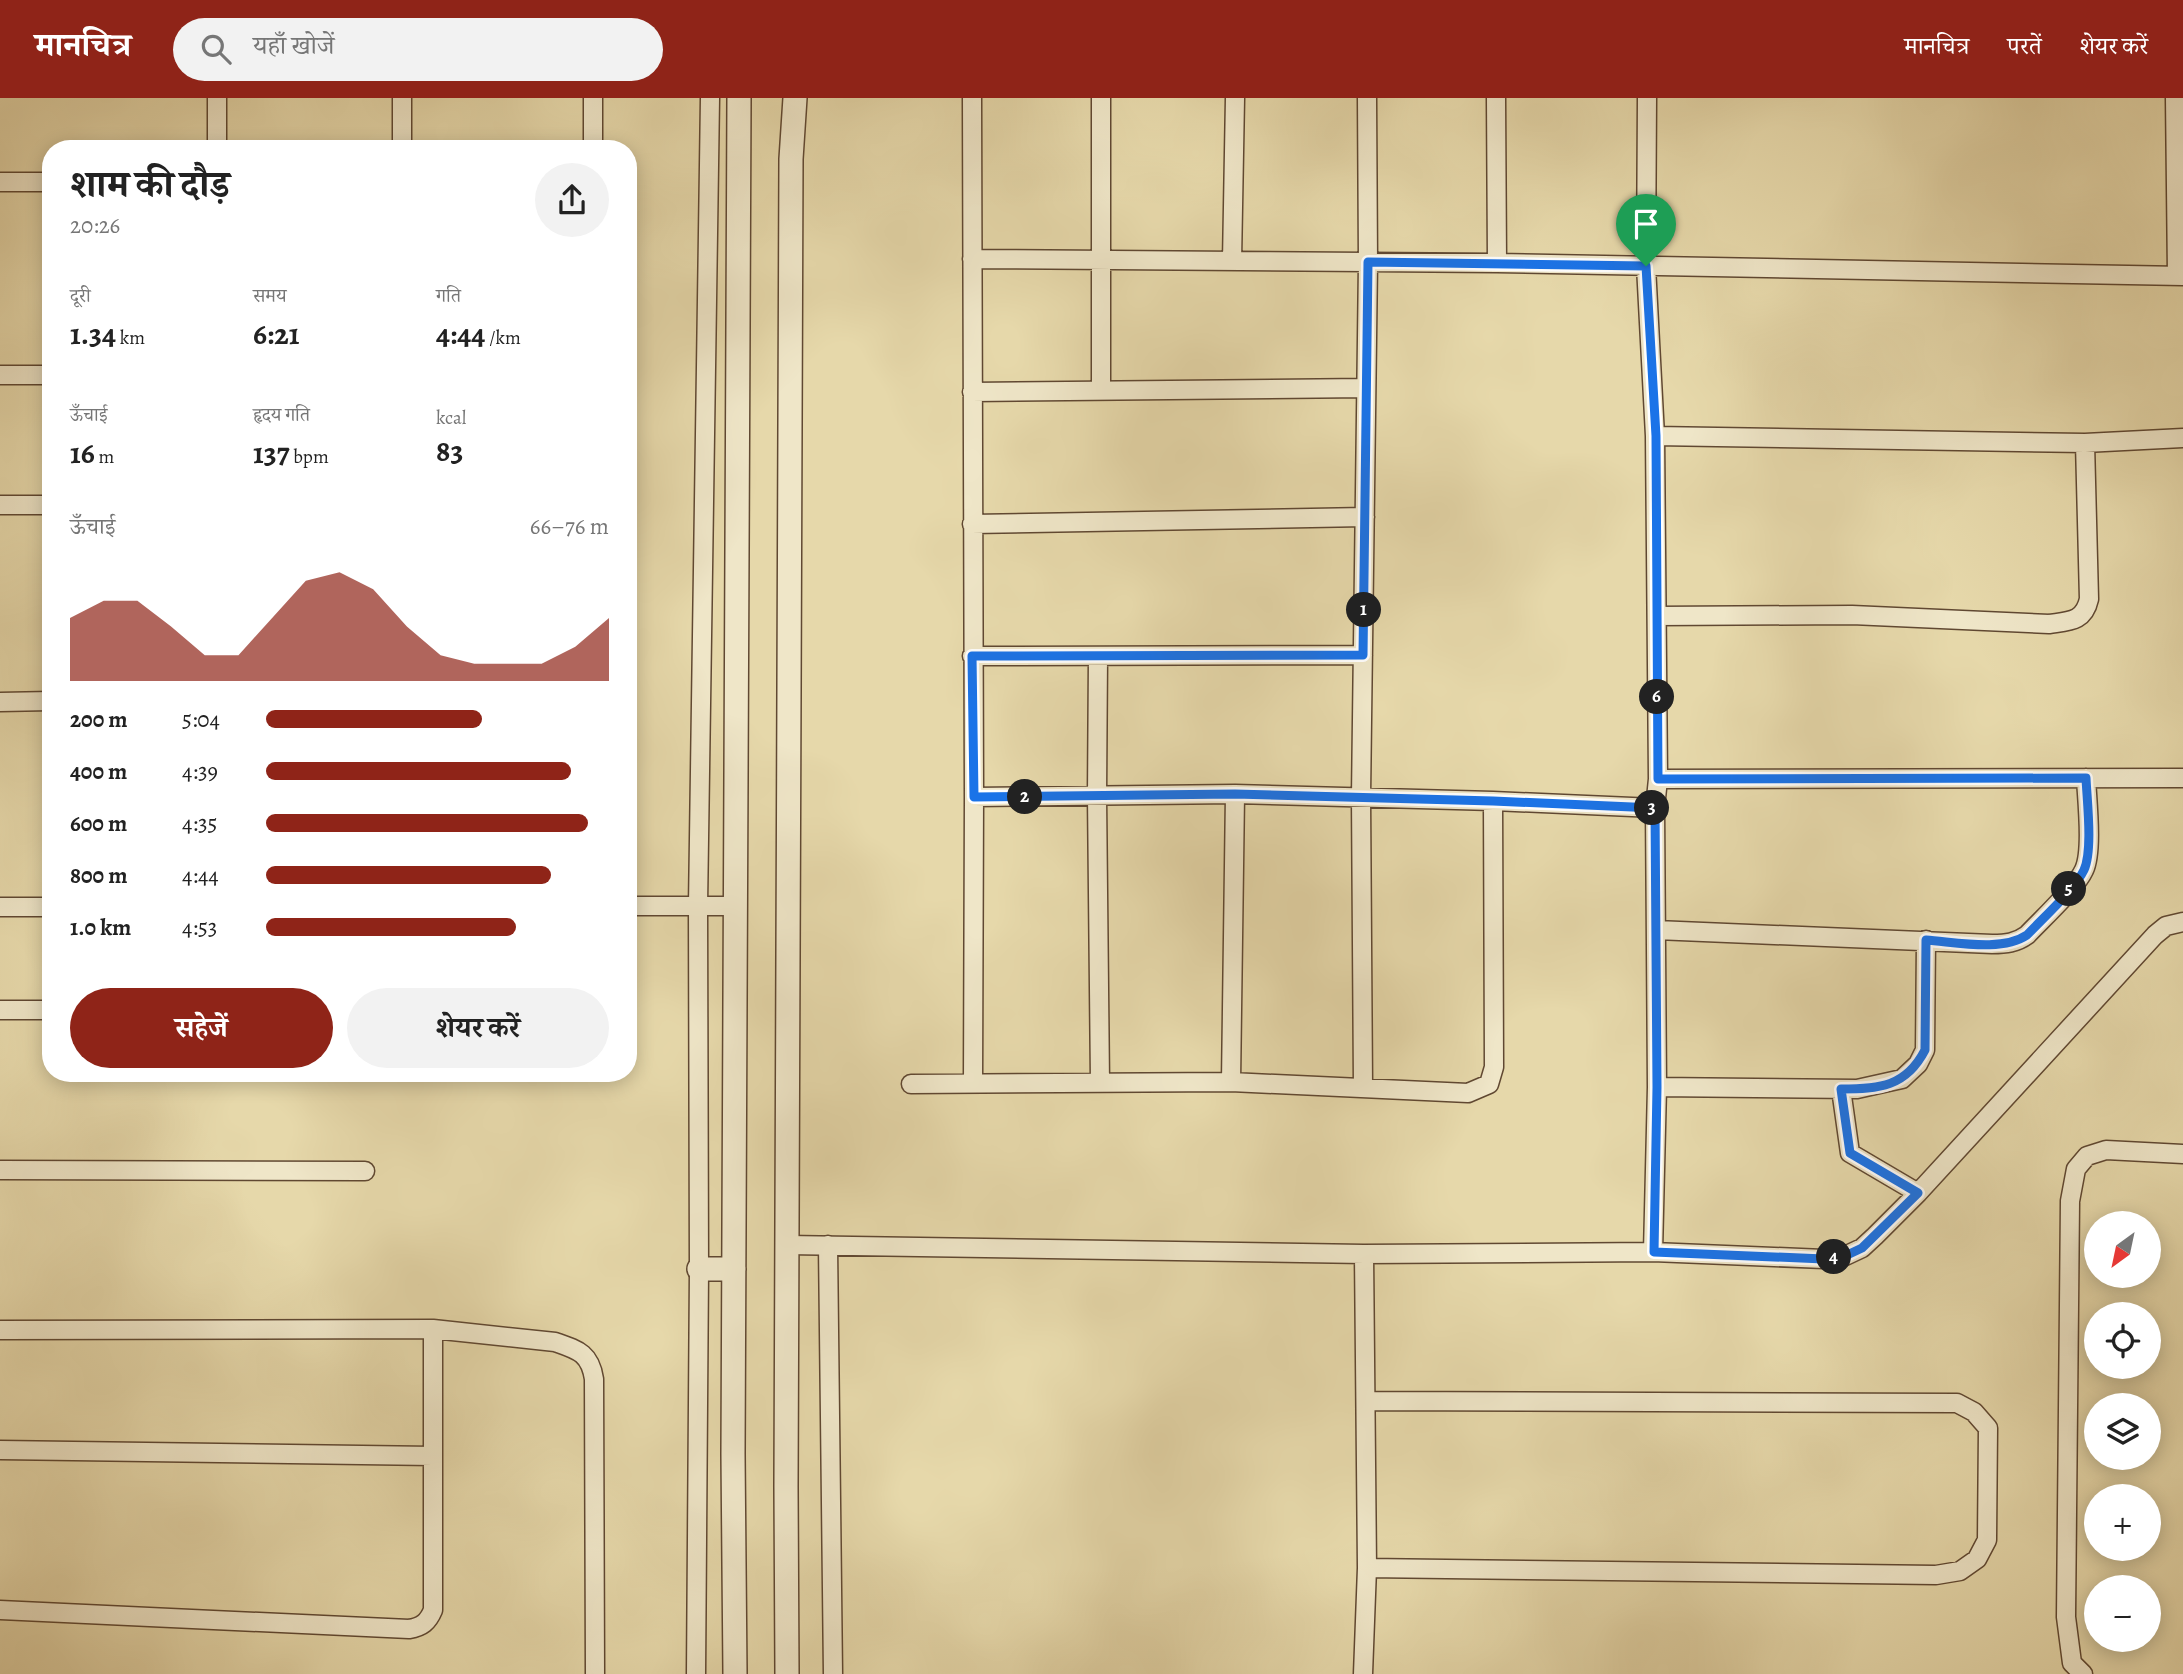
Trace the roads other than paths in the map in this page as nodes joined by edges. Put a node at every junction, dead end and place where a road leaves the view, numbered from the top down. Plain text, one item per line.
1 (217, 98) edge
2 (402, 98) edge
3 (593, 98) edge
4 (710, 98) edge
5 (738, 98) edge
6 (795, 98) edge
7 (972, 98) edge
8 (1101, 98) edge
9 (1235, 98) edge
10 (1367, 98) edge
11 (1496, 98) edge
12 (1647, 98) edge
13 (2175, 98) edge
14 (217, 140) edge
15 (402, 140) edge
16 (593, 140) edge
17 (0, 182) edge
18 (42, 182) edge
19 (972, 260) junction
20 (1100, 260) junction
21 (1232, 261) junction
22 (1368, 262) junction
23 (1497, 262) junction
24 (1646, 266) junction
25 (2180, 276) edge
26 (0, 375) edge
27 (42, 375) edge
28 (1366, 388) junction
29 (1101, 391) junction
30 (972, 392) junction
31 (1656, 436) junction
32 (2183, 438) edge
33 (2085, 443) junction
34 (0, 505) edge
35 (42, 505) edge
36 (1365, 517) junction
37 (972, 524) junction
38 (1657, 616) junction
39 (1363, 655) junction
40 (972, 656) junction
41 (1098, 656) junction
42 (42, 701) edge
43 (0, 702) edge
44 (2086, 778) junction
45 (2183, 778) edge
46 (1658, 779) junction
47 (1235, 794) junction
48 (1097, 796) junction
49 (974, 797) junction
50 (1361, 797) junction
51 (1493, 801) junction
52 (1655, 808) junction
53 (637, 906) edge
54 (698, 906) junction
55 (734, 906) junction
56 (0, 907) edge
57 (42, 907) edge
58 (2183, 922) edge
59 (1656, 930) junction
60 (1926, 940) junction
61 (0, 1010) edge
62 (42, 1010) edge
63 (1231, 1082) junction
64 (973, 1083) junction
65 (1100, 1083) junction
66 (911, 1084) dead end
67 (1363, 1087) junction
68 (1657, 1087) junction
69 (1841, 1089) junction
70 (2183, 1154) edge
71 (0, 1170) edge
72 (365, 1171) dead end
73 (1918, 1193) junction
74 (787, 1245) junction
75 (828, 1245) junction
76 (1654, 1252) junction
77 (1364, 1254) junction
78 (699, 1269) junction
79 (734, 1269) junction
80 (433, 1329) junction
81 (0, 1330) edge
82 (1366, 1401) junction
83 (0, 1450) edge
84 (433, 1456) junction
85 (1367, 1568) junction
86 (0, 1610) edge
87 (595, 1674) edge
88 (696, 1674) edge
89 (735, 1674) edge
90 (787, 1674) edge
91 (833, 1674) edge
92 (1363, 1674) edge
93 (2083, 1674) edge

1 - 14 street
2 - 15 street
3 - 16 street
4 - 54 street
5 - 55 street
6 - 74 street
7 - 19 street
8 - 20 street
9 - 21 street
10 - 22 street
11 - 23 street
12 - 24 street
13 - 25 street
17 - 18 street
19 - 20 street
19 - 30 street
20 - 21 street
20 - 29 street
21 - 22 street
22 - 23 street
22 - 28 street
23 - 24 street
24 - 25 street
24 - 31 street
26 - 27 street
28 - 29 street
28 - 36 street
29 - 30 street
30 - 37 street
31 - 33 street
31 - 38 street
32 - 33 street
33 - 38 street
34 - 35 street
36 - 37 street
36 - 39 street
37 - 40 street
38 - 46 street
39 - 41 street
39 - 50 street
40 - 41 street
40 - 49 street
41 - 48 street
42 - 43 street
44 - 45 street
44 - 46 street
44 - 60 street
46 - 52 street
47 - 48 street
47 - 50 street
47 - 63 street
48 - 49 street
48 - 65 street
49 - 64 street
50 - 51 street
50 - 67 street
51 - 52 street
51 - 67 street
52 - 59 street
53 - 54 street
54 - 55 street
54 - 78 street
55 - 79 street
56 - 57 street
58 - 73 street
59 - 60 street
59 - 68 street
60 - 69 street
61 - 62 street
63 - 65 street
63 - 67 street
64 - 65 street
64 - 66 street
68 - 69 street
68 - 76 street
69 - 73 street
70 - 93 street
71 - 72 street
73 - 76 street
74 - 75 street
74 - 90 street
75 - 77 street
75 - 91 street
76 - 77 street
77 - 82 street
78 - 79 street
78 - 88 street
79 - 89 street
80 - 81 street
80 - 84 street
80 - 87 street
82 - 85 street
82 - 85 street
83 - 84 street
84 - 86 street
85 - 92 street

